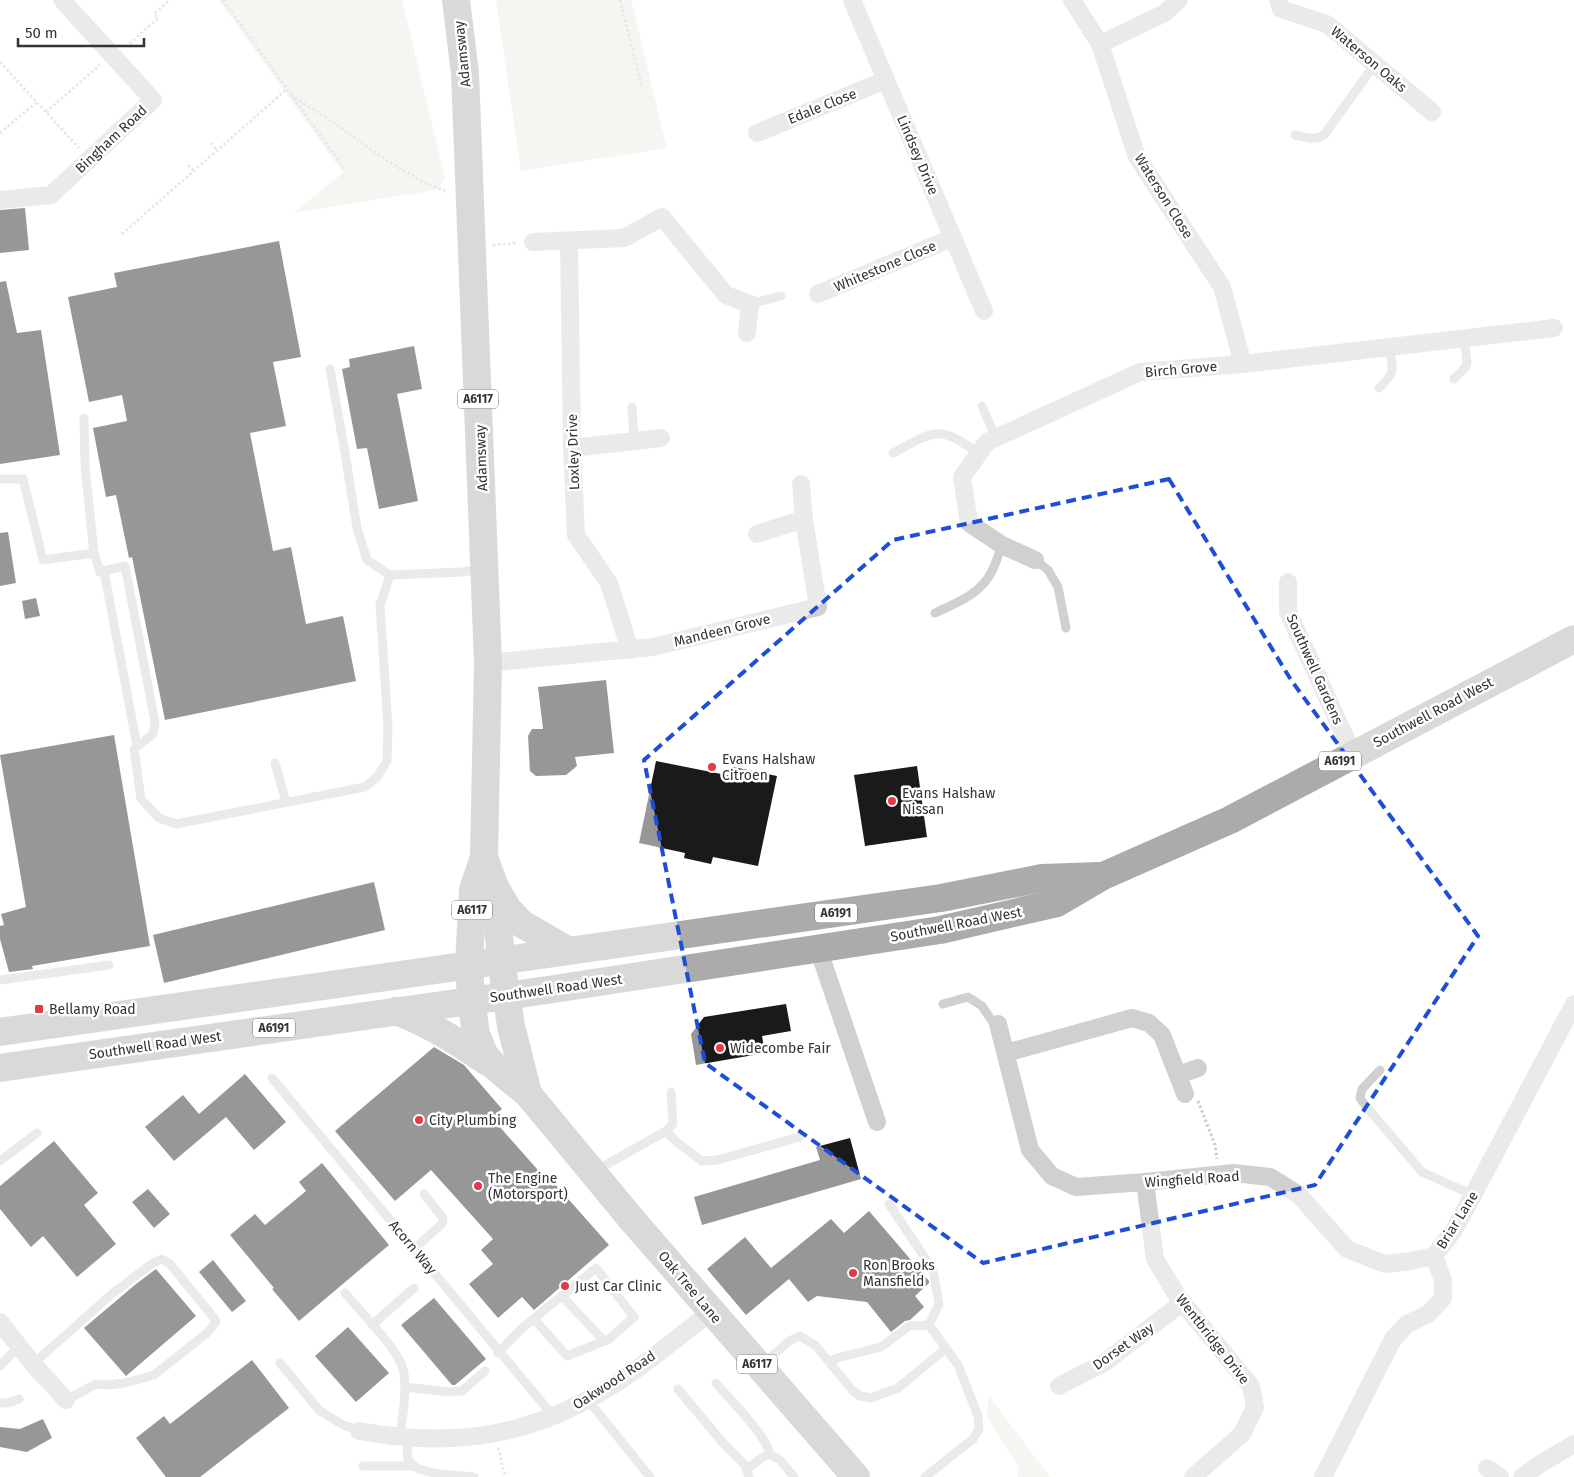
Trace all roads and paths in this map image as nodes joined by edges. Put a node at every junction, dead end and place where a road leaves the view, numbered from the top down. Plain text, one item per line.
1 (62, 0) edge
2 (170, 0) edge
3 (222, 0) edge
4 (456, 0) edge
5 (620, 0) edge
6 (852, 0) edge
7 (1072, 0) edge
8 (1179, 0) edge
9 (1278, 0) edge
10 (1100, 44) junction
11 (113, 56) junction
12 (0, 62) edge
13 (1375, 64) junction
14 (886, 80) junction
15 (642, 88) dead end
16 (286, 89) junction
17 (291, 95) junction
18 (37, 102) junction
19 (46, 112) junction
20 (1432, 112) dead end
21 (757, 133) dead end
22 (0, 134) edge
23 (1295, 135) dead end
24 (211, 143) dead end
25 (217, 150) junction
26 (89, 159) junction
27 (188, 164) dead end
28 (344, 168) dead end
29 (194, 171) junction
30 (0, 200) edge
31 (471, 205) junction
32 (122, 234) dead end
33 (952, 238) junction
34 (533, 242) joint
35 (569, 242) junction
36 (472, 246) junction
37 (818, 294) dead end
38 (781, 296) dead end
39 (750, 304) junction
40 (984, 311) dead end
41 (1554, 328) dead end
42 (747, 333) dead end
43 (1464, 338) junction
44 (1388, 347) junction
45 (1243, 364) junction
46 (330, 369) dead end
47 (1454, 379) dead end
48 (1379, 388) dead end
49 (982, 406) dead end
50 (632, 407) dead end
51 (84, 418) dead end
52 (661, 438) dead end
53 (996, 438) junction
54 (634, 441) junction
55 (572, 448) junction
56 (979, 453) junction
57 (893, 454) dead end
58 (0, 479) edge
59 (801, 484) dead end
60 (804, 520) junction
61 (757, 534) dead end
62 (1002, 545) junction
63 (94, 553) junction
64 (1035, 560) joint
65 (485, 569) junction
66 (104, 571) junction
67 (390, 575) junction
68 (1288, 582) dead end
69 (935, 613) dead end
70 (1066, 628) dead end
71 (1574, 639) edge
72 (630, 650) junction
73 (488, 663) junction
74 (138, 746) junction
75 (1353, 754) junction
76 (275, 763) dead end
77 (286, 802) junction
78 (484, 857) junction
79 (1103, 876) junction
80 (495, 887) junction
81 (818, 948) junction
82 (569, 951) junction
83 (109, 965) dead end
84 (504, 978) junction
85 (0, 980) edge
86 (470, 983) junction
87 (943, 1004) dead end
88 (1574, 1004) edge
89 (395, 1011) junction
90 (998, 1024) joint
91 (0, 1032) edge
92 (1006, 1053) junction
93 (0, 1068) edge
94 (496, 1068) junction
95 (1198, 1068) dead end
96 (1380, 1070) dead end
97 (1178, 1076) junction
98 (272, 1078) dead end
99 (671, 1092) dead end
100 (528, 1094) junction
101 (1185, 1094) joint
102 (877, 1122) dead end
103 (666, 1131) junction
104 (37, 1133) dead end
105 (800, 1137) dead end
106 (0, 1161) edge
107 (592, 1173) junction
108 (1218, 1175) junction
109 (1145, 1182) junction
110 (424, 1194) dead end
111 (1473, 1196) junction
112 (889, 1204) dead end
113 (414, 1249) junction
114 (1434, 1256) junction
115 (414, 1288) dead end
116 (345, 1293) dead end
117 (562, 1296) junction
118 (1183, 1302) junction
119 (711, 1312) junction
120 (534, 1319) junction
121 (0, 1322) edge
122 (372, 1325) junction
123 (929, 1325) junction
124 (604, 1341) junction
125 (19, 1346) junction
126 (945, 1349) junction
127 (498, 1352) junction
128 (830, 1362) junction
129 (280, 1363) dead end
130 (33, 1364) junction
131 (0, 1366) edge
132 (760, 1367) junction
133 (485, 1371) dead end
134 (716, 1383) dead end
135 (1059, 1386) dead end
136 (405, 1387) junction
137 (678, 1389) dead end
138 (19, 1399) dead end
139 (66, 1400) joint
140 (588, 1400) junction
141 (0, 1402) edge
142 (554, 1417) junction
143 (359, 1431) joint
144 (492, 1435) junction
145 (404, 1438) junction
146 (1574, 1444) edge
147 (770, 1454) junction
148 (363, 1466) dead end
149 (414, 1466) junction
150 (748, 1473) edge
151 (474, 1477) edge
152 (507, 1477) edge
153 (650, 1477) edge
154 (794, 1477) edge
155 (856, 1477) edge
156 (925, 1477) edge
157 (1193, 1477) edge
158 (1323, 1477) edge
159 (1522, 1477) edge

1 - 11 street, Bingham Road
2 - 11 path
3 - 16 path
4 - 31 main road, Adamsway / A6117
5 - 15 path
6 - 14 street, Lindsey Drive
7 - 10 street, Waterson Close
8 - 10 street
9 - 13 street, Waterson Oaks
10 - 45 street, Waterson Close
11 - 19 path
11 - 26 street, Bingham Road
12 - 18 path
13 - 20 street, Waterson Oaks
13 - 23 lane
14 - 21 street, Edale Close
14 - 33 street, Lindsey Drive
16 - 17 path
16 - 25 path
17 - 28 path
17 - 31 path
18 - 19 path
18 - 22 path
19 - 26 path
24 - 25 path
25 - 29 path
26 - 30 street, Bingham Road
27 - 29 path
29 - 32 path
31 - 36 main road, Adamsway / A6117
33 - 37 street, Whitestone Close
33 - 40 street, Lindsey Drive
34 - 35 street
34 - 36 path
35 - 39 street
35 - 55 street, Loxley Drive
36 - 65 main road, Adamsway / A6117
38 - 39 lane
39 - 42 street
41 - 43 street, Birch Grove
43 - 44 street, Birch Grove
43 - 47 lane
44 - 45 street, Birch Grove
44 - 48 lane
45 - 53 street, Birch Grove
46 - 67 lane
49 - 53 lane
50 - 54 lane
51 - 63 lane
52 - 54 street
53 - 56 street, Birch Grove
54 - 55 street
55 - 72 street, Loxley Drive
56 - 57 lane
56 - 62 street, Birch Grove
58 - 63 lane
59 - 60 street
60 - 61 street
60 - 72 street, Mandeen Grove
62 - 64 street, Birch Grove
62 - 69 lane
63 - 66 lane
64 - 70 lane
65 - 67 lane
65 - 73 main road, Adamsway / A6117
66 - 74 lane
66 - 74 lane
67 - 77 lane
68 - 75 street, Southwell Gardens
71 - 75 main road, Southwell Road West / A6191
72 - 73 street, Mandeen Grove
73 - 78 main road, Adamsway / A6117
74 - 77 lane
75 - 79 main road, Southwell Road West / A6191
76 - 77 lane
78 - 80 main road, Adamsway / A6117
78 - 86 main road, Adamsway / A6117
79 - 81 main road, Southwell Road West / A6191
79 - 82 main road, Southwell Road West / A6191
80 - 82 main road
80 - 84 main road, Adamsway / A6117
81 - 84 main road, Southwell Road West / A6191
81 - 102 street
82 - 84 main road, Southwell Road West / A6191
83 - 85 lane
84 - 86 main road
84 - 100 main road, Oak Tree Lane / A6117
86 - 89 main road, Southwell Road West / A6191
86 - 91 main road
86 - 94 main road, Oak Tree Lane / A6117
87 - 90 lane
88 - 111 street, Briar Lane
89 - 93 main road, Southwell Road West / A6191
89 - 94 main road
90 - 92 street, Wingfield Road
92 - 97 street
92 - 109 street, Wingfield Road
94 - 100 main road, Oak Tree Lane / A6117
95 - 97 street
96 - 111 lane
97 - 101 street
98 - 113 lane, Acorn Way
99 - 103 lane
100 - 107 main road, Oak Tree Lane / A6117
101 - 108 path
103 - 105 lane
103 - 107 lane
104 - 106 lane
107 - 119 main road, Oak Tree Lane / A6117
108 - 109 street, Wingfield Road
108 - 114 street, Wingfield Road
109 - 118 street, Wentbridge Drive
110 - 113 lane
111 - 114 street, Briar Lane
112 - 123 lane
113 - 127 lane, Acorn Way
114 - 158 street, Briar Lane
115 - 122 lane
116 - 122 lane
117 - 120 lane
117 - 124 lane
117 - 124 lane
118 - 135 street, Dorset Way
118 - 157 street, Wentbridge Drive
119 - 132 main road, Oak Tree Lane / A6117
119 - 140 street, Oakwood Road
120 - 124 lane
120 - 127 lane
121 - 125 street
122 - 136 lane
123 - 126 lane
123 - 128 lane
125 - 130 street
125 - 131 lane
126 - 128 lane
126 - 156 lane
127 - 142 lane, Acorn Way
128 - 132 lane
129 - 143 lane
130 - 139 street
130 - 139 lane
132 - 155 main road, Oak Tree Lane / A6117
133 - 136 lane
134 - 147 lane
136 - 145 lane
137 - 150 lane
138 - 141 lane
140 - 142 street, Oakwood Road
140 - 153 lane
142 - 144 street, Oakwood Road
143 - 145 street, Oakwood Road
144 - 145 street, Oakwood Road
144 - 152 path
145 - 149 lane
146 - 159 street
147 - 150 lane
147 - 154 lane
148 - 149 lane
149 - 151 lane

